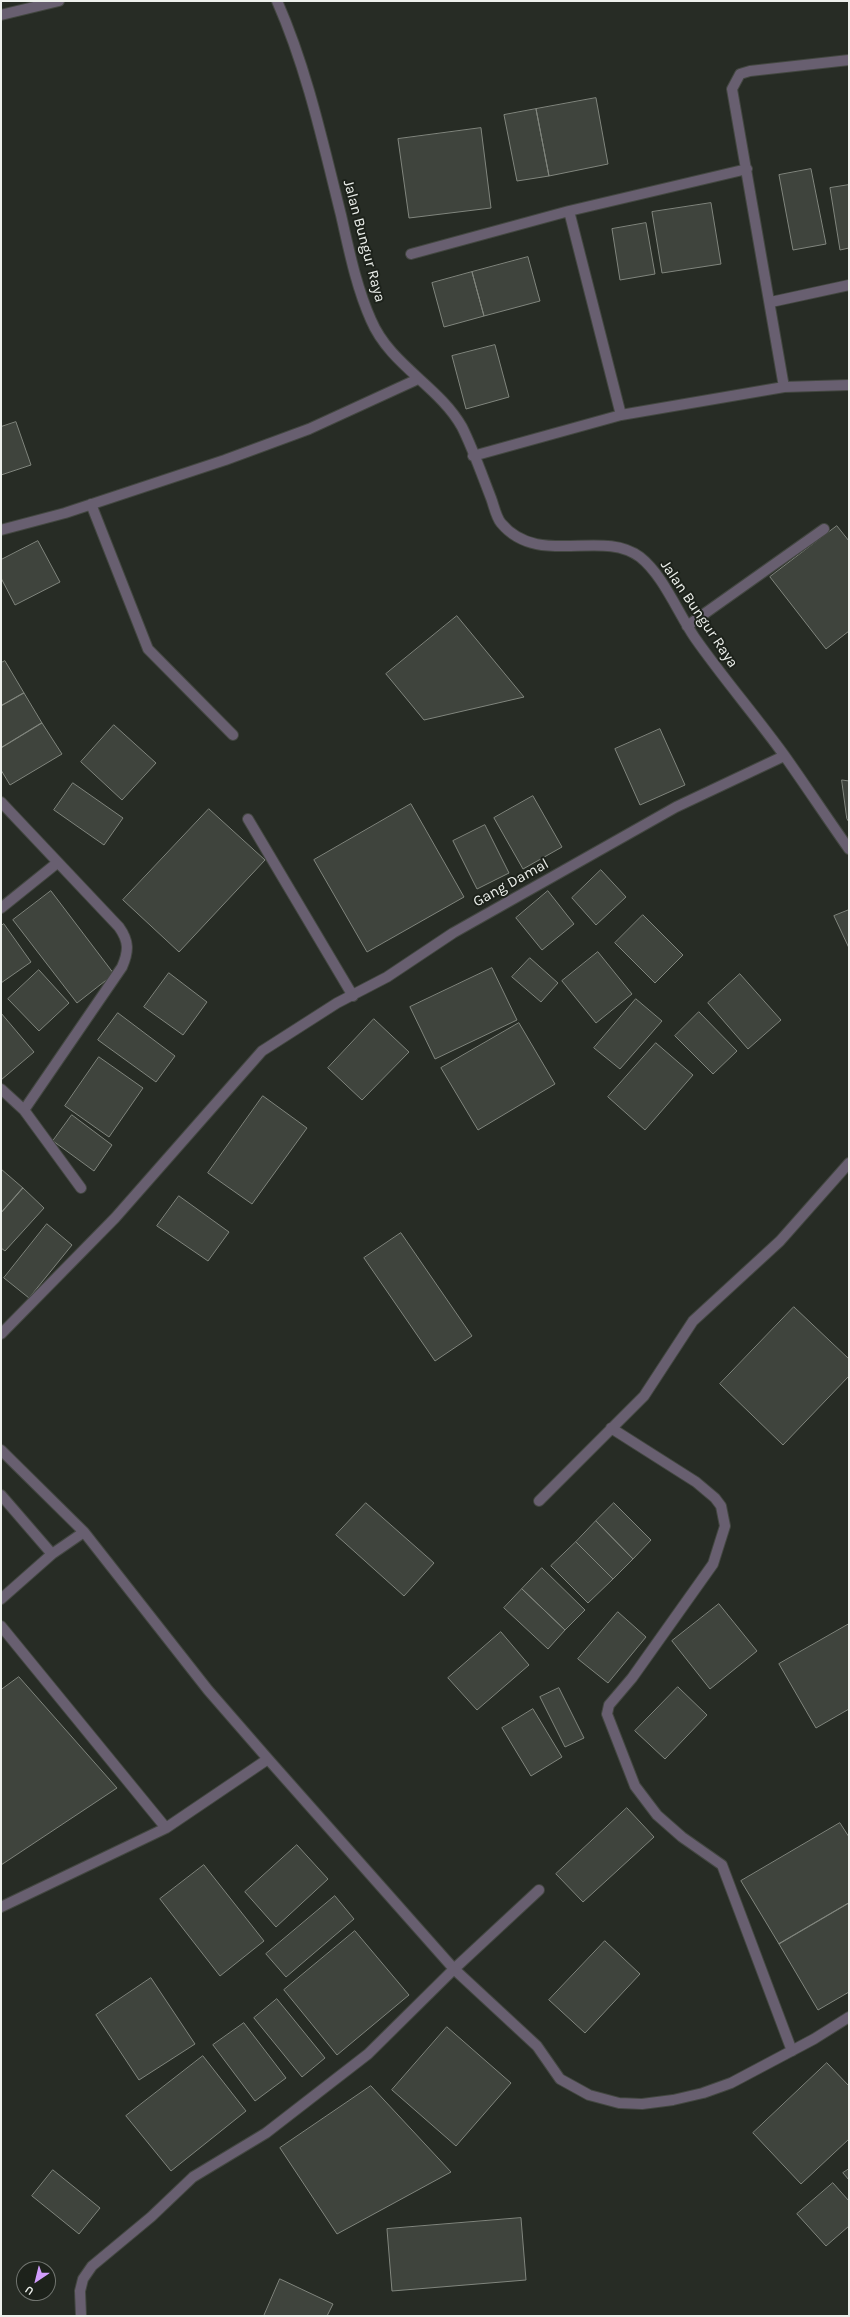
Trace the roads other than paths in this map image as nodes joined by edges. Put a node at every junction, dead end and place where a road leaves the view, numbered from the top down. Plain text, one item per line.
1 (59, 1) edge
2 (277, 1) edge
3 (1, 15) edge
4 (849, 60) edge
5 (747, 169) junction
6 (569, 212) junction
7 (411, 254) dead end
8 (849, 285) edge
9 (771, 302) junction
10 (418, 379) junction
11 (849, 385) edge
12 (784, 387) junction
13 (620, 415) junction
14 (473, 456) junction
15 (91, 504) junction
16 (824, 529) dead end
17 (1, 530) edge
18 (687, 626) junction
19 (233, 735) dead end
20 (784, 756) junction
21 (1, 802) edge
22 (248, 819) dead end
23 (849, 849) edge
24 (57, 863) junction
25 (1, 908) edge
26 (353, 996) junction
27 (1, 1089) edge
28 (24, 1110) junction
29 (849, 1164) edge
30 (81, 1188) dead end
31 (1, 1334) edge
32 (611, 1428) junction
33 (1, 1450) edge
34 (1, 1496) edge
35 (538, 1501) dead end
36 (84, 1532) junction
37 (52, 1554) junction
38 (1, 1599) edge
39 (1, 1626) edge
40 (268, 1759) junction
41 (166, 1828) junction
42 (539, 1890) dead end
43 (1, 1907) edge
44 (454, 1969) junction
45 (849, 2017) edge
46 (792, 2051) junction
47 (81, 2316) edge

1 - 3 street
2 - 10 street, Jalan Bungur Raya
4 - 5 street
5 - 6 street
5 - 9 street
6 - 7 street
6 - 13 street
8 - 9 street
9 - 12 street
10 - 14 street, Jalan Bungur Raya
10 - 15 street
11 - 12 street
12 - 13 street
13 - 14 street
14 - 18 street, Jalan Bungur Raya
15 - 17 street
15 - 19 street
16 - 18 street
18 - 20 street, Jalan Bungur Raya
20 - 23 street, Jalan Bungur Raya
20 - 26 street, Gang Damal
21 - 24 street
22 - 26 street
24 - 25 street
24 - 28 street
26 - 31 street, Gang Damal
27 - 28 street
28 - 30 street
29 - 32 street
32 - 35 street
32 - 46 street
33 - 36 street
34 - 37 street
36 - 37 street
36 - 40 street
37 - 38 street
39 - 41 street
40 - 41 street
40 - 44 street
41 - 43 street
42 - 44 street
44 - 46 street
44 - 47 street
45 - 46 street

